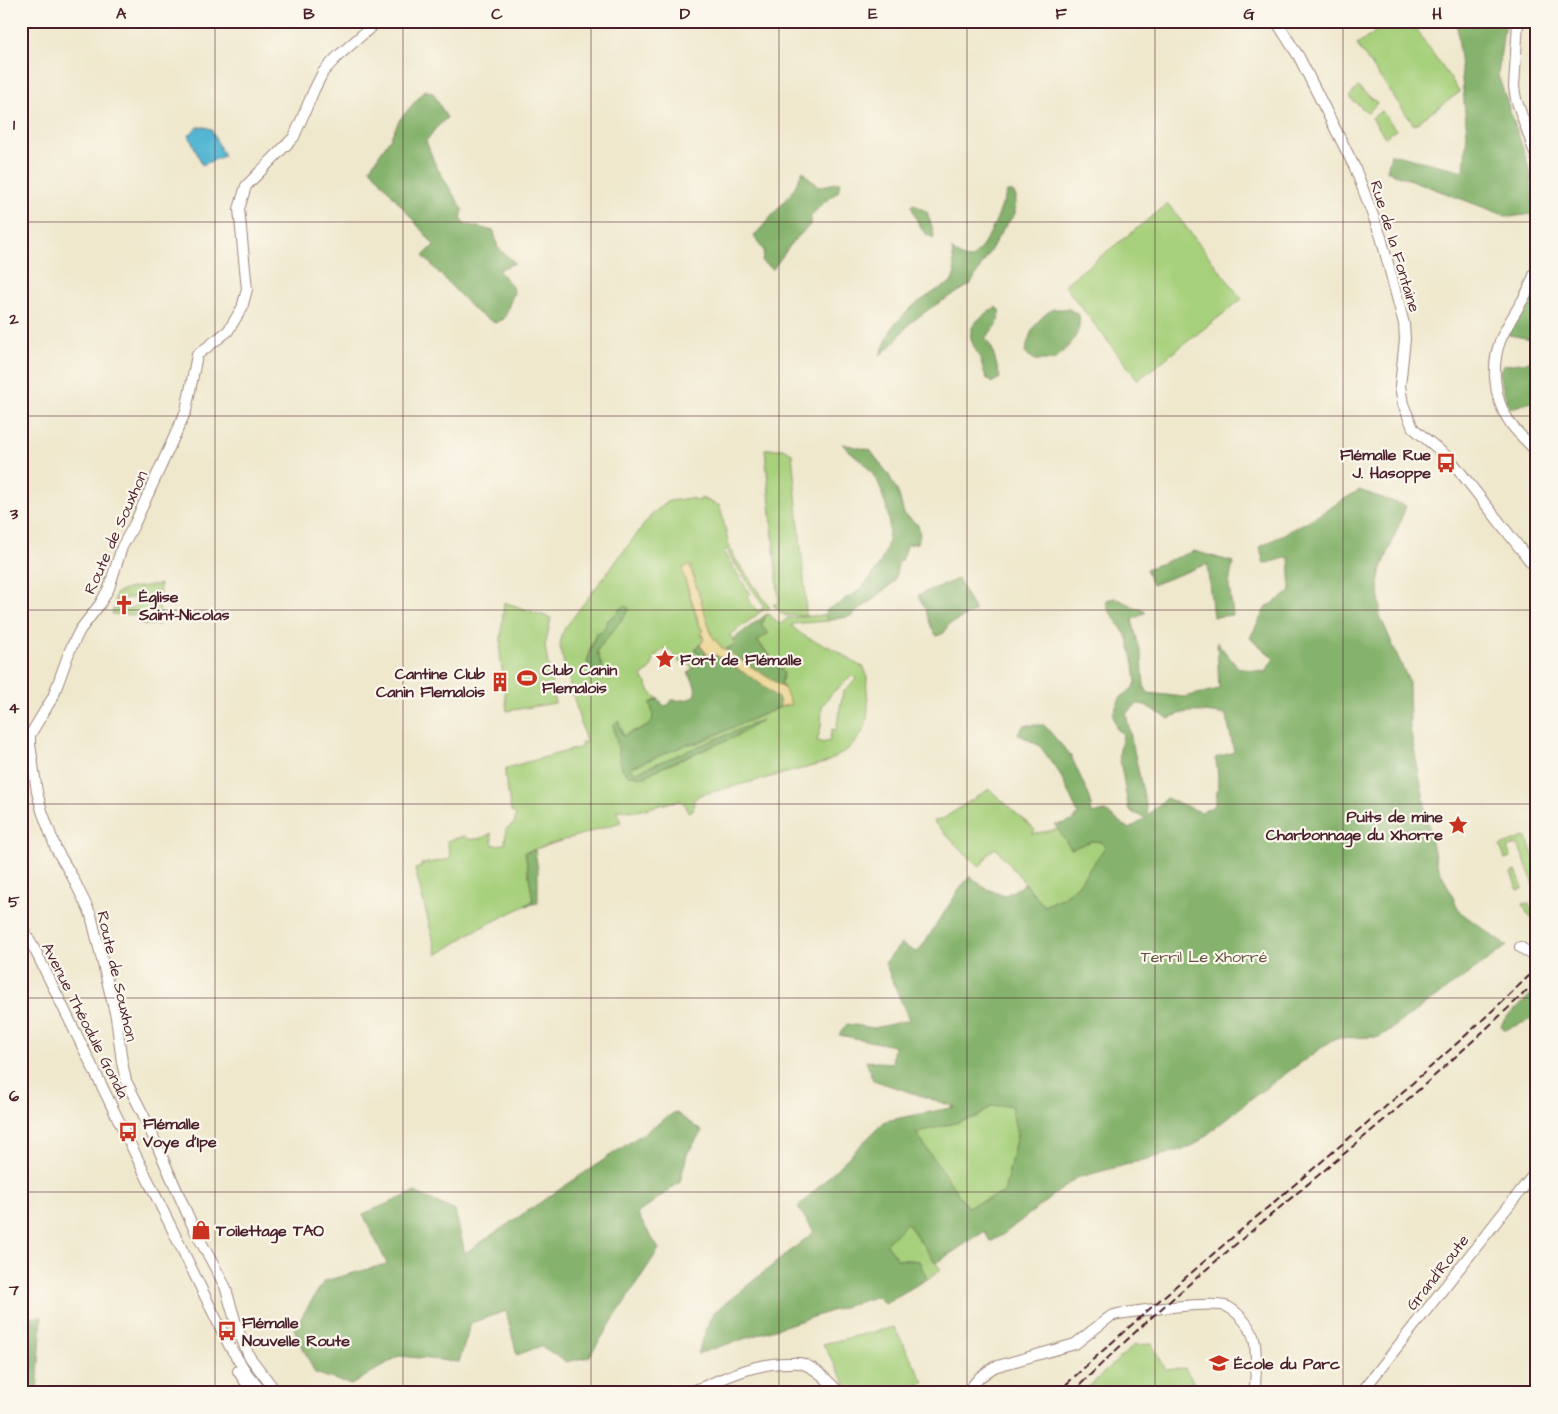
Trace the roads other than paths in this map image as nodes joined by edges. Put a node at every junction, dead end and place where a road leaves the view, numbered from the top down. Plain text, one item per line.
1 (378, 21) edge
2 (1276, 21) edge
3 (1518, 21) edge
4 (1537, 159) edge
5 (1537, 268) edge
6 (1537, 453) edge
7 (1537, 570) edge
8 (21, 926) edge
9 (21, 936) edge
10 (1520, 947) dead end
11 (1537, 958) edge
12 (1537, 1170) edge
13 (253, 1393) edge
14 (263, 1393) edge
15 (276, 1393) edge
16 (688, 1393) edge
17 (840, 1393) edge
18 (966, 1393) edge
19 (1255, 1393) edge
20 (1360, 1393) edge

1 - 15 street, Route de Souxhon
2 - 7 street, Rue de la Fontaine
3 - 4 street
5 - 6 street
8 - 14 street, Avenue Théodule Gonda
9 - 13 street, Avenue Théodule Gonda
10 - 11 street
12 - 20 street, Grand'Route
16 - 17 street
18 - 19 street

